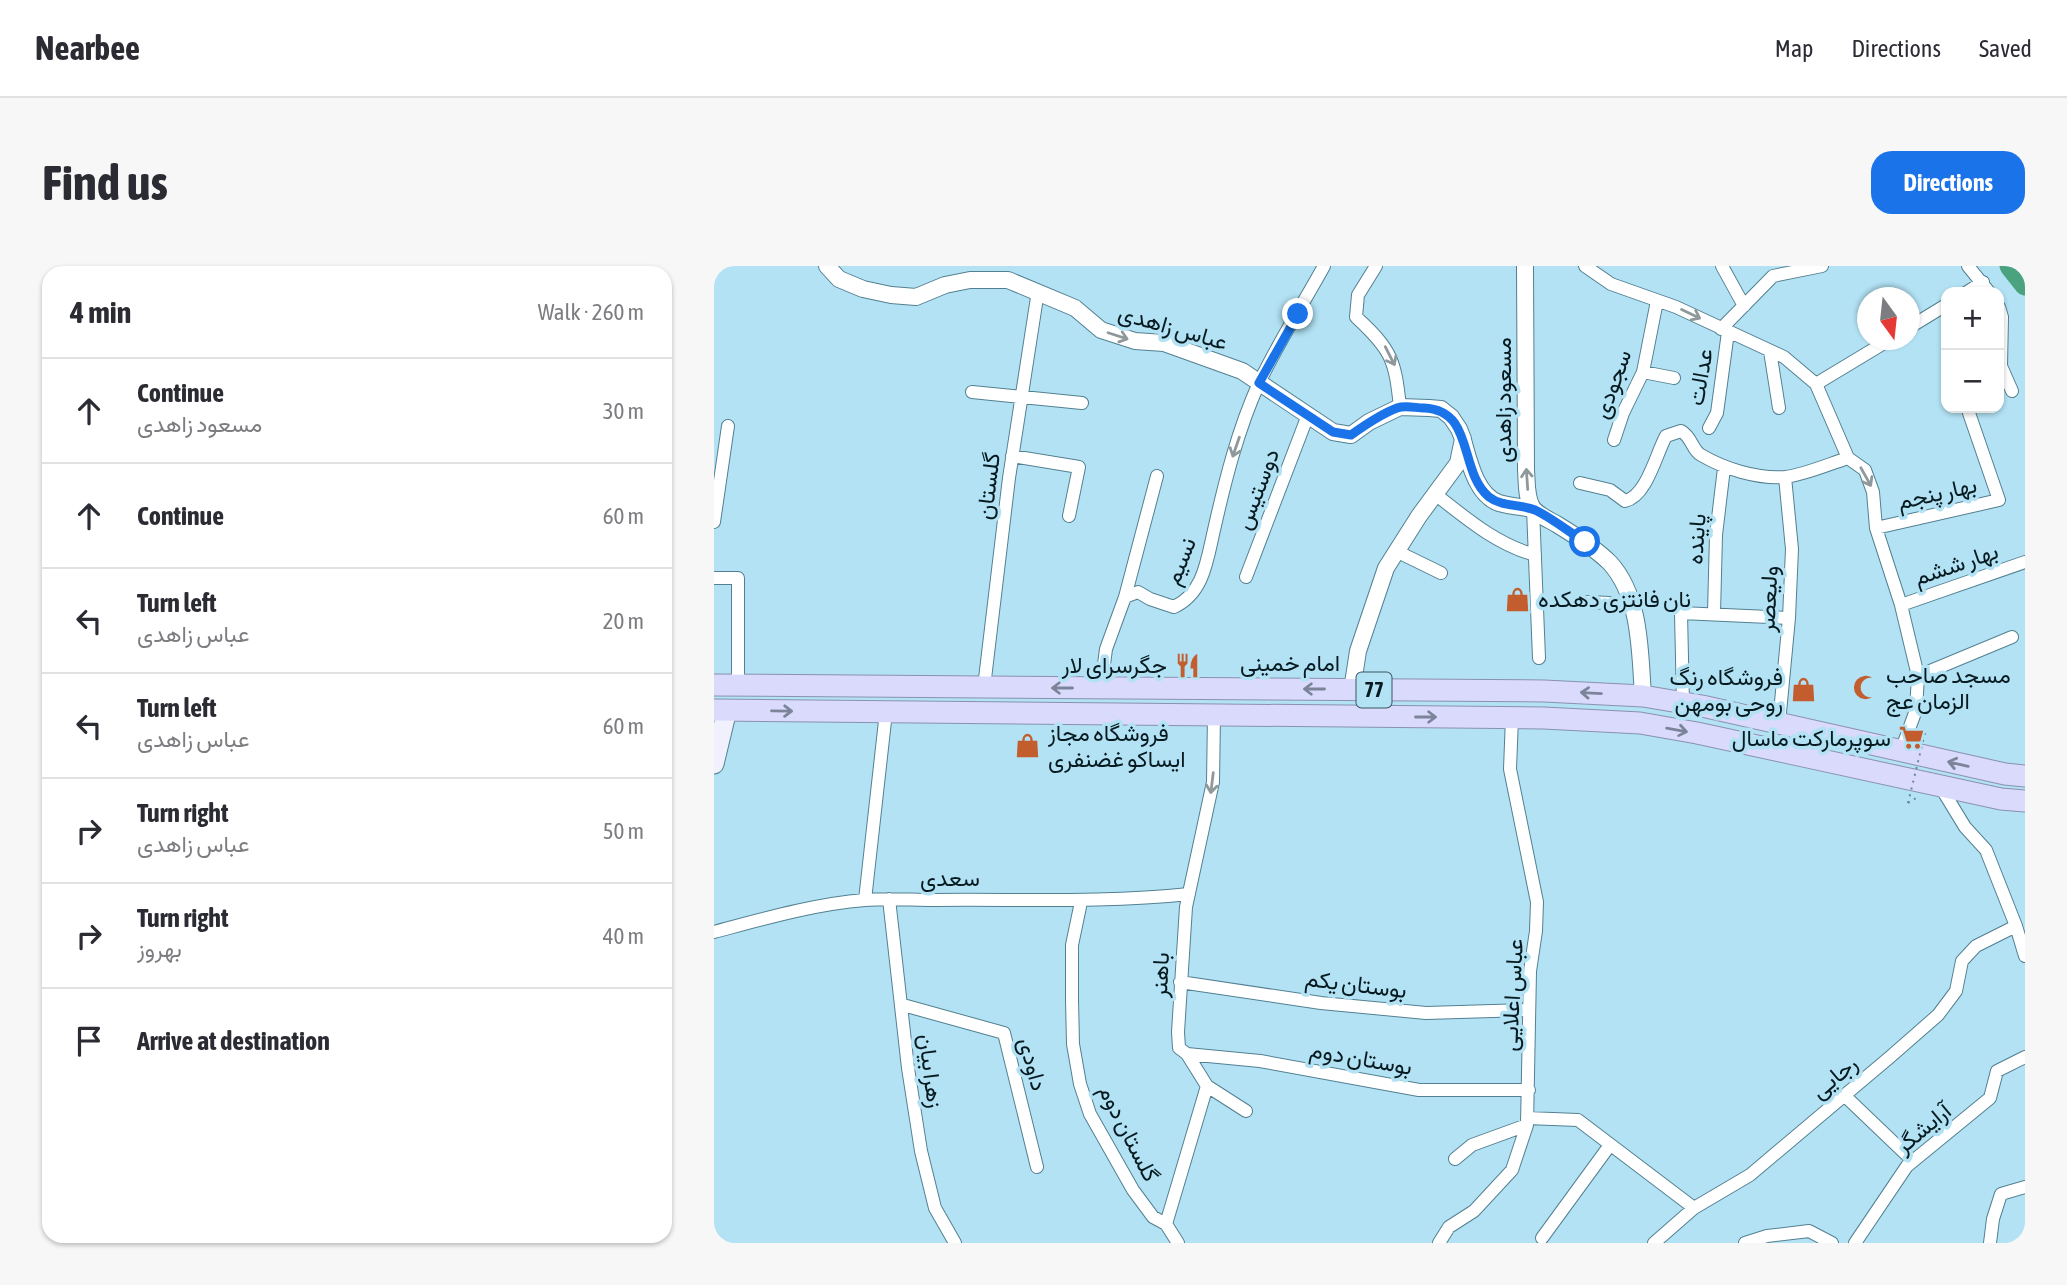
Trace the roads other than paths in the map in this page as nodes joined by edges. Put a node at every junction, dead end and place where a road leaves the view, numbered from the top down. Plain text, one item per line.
1 (827, 266) edge
2 (1324, 266) edge
3 (1376, 266) edge
4 (1525, 266) edge
5 (1585, 266) edge
6 (1722, 266) edge
7 (1822, 266) edge
8 (1968, 266) edge
9 (1773, 271) edge
10 (841, 272) edge
11 (1986, 287) edge
12 (1038, 291) junction
13 (1657, 301) junction
14 (1744, 306) junction
15 (1941, 307) edge
16 (1920, 320) edge
17 (1725, 330) junction
18 (1872, 350) edge
19 (2001, 350) edge
20 (1770, 351) junction
21 (1643, 372) junction
22 (1674, 377) dead end
23 (1259, 383) junction
24 (1816, 384) junction
25 (2012, 391) dead end
26 (972, 392) dead end
27 (1022, 397) junction
28 (1082, 403) dead end
29 (1399, 407) junction
30 (1779, 408) dead end
31 (1969, 413) dead end
32 (1308, 415) junction
33 (728, 426) dead end
34 (1709, 428) dead end
35 (1462, 439) junction
36 (1614, 440) dead end
37 (1012, 456) junction
38 (1848, 458) junction
39 (1724, 468) junction
40 (1157, 476) dead end
41 (1786, 477) junction
42 (1580, 484) dead end
43 (1435, 494) junction
44 (1533, 509) junction
45 (1069, 516) dead end
46 (714, 522) edge
47 (1876, 528) junction
48 (1396, 551) junction
49 (1535, 555) junction
50 (2025, 562) edge
51 (1441, 573) dead end
52 (1246, 577) dead end
53 (714, 578) edge
54 (1125, 597) junction
55 (1588, 602) dead end
56 (1631, 604) junction
57 (1901, 605) junction
58 (1714, 613) junction
59 (1789, 618) junction
60 (2012, 637) dead end
61 (1539, 658) dead end
62 (1918, 676) junction
63 (714, 685) edge
64 (738, 685) junction
65 (984, 687) junction
66 (1101, 688) junction
67 (1352, 690) junction
68 (1643, 696) junction
69 (1683, 703) junction
70 (721, 710) edge
71 (886, 712) junction
72 (1097, 715) junction
73 (1214, 715) junction
74 (1512, 718) junction
75 (1779, 723) junction
76 (1901, 751) junction
77 (714, 765) edge
78 (2025, 776) edge
79 (1931, 791) junction
80 (2025, 801) edge
81 (1189, 894) junction
82 (889, 899) junction
83 (865, 900) junction
84 (1081, 902) junction
85 (2016, 926) junction
86 (714, 932) edge
87 (2025, 956) edge
88 (1180, 982) junction
89 (903, 1005) junction
90 (1529, 1010) junction
91 (1187, 1054) junction
92 (2025, 1057) edge
93 (1207, 1086) junction
94 (1529, 1090) junction
95 (1845, 1096) junction
96 (1246, 1111) dead end
97 (1527, 1122) junction
98 (1610, 1146) junction
99 (1455, 1159) dead end
100 (1913, 1161) junction
101 (1037, 1167) dead end
102 (2025, 1187) edge
103 (1694, 1208) junction
104 (1167, 1224) junction
105 (1542, 1238) dead end
106 (954, 1243) edge
107 (1178, 1243) edge
108 (1439, 1243) edge
109 (1654, 1243) edge
110 (1745, 1243) edge
111 (1832, 1243) edge
112 (1855, 1243) edge
113 (1990, 1243) edge

1 - 10 street, عباس زاهدی
2 - 23 street
3 -> 29 street
44 -> 4 street, مسعود زاهدی
5 - 13 street
6 - 14 street
7 - 9 street
8 - 11 street
9 - 14 street
10 - 12 street, عباس زاهدی
12 -> 23 street, عباس زاهدی
12 - 27 street, گلستان
13 -> 17 street
13 - 21 street, سجودی
14 - 17 street
15 - 16 street
17 - 20 street
17 - 34 street, عدالت
18 - 24 street
19 - 25 street
20 - 24 street
20 - 30 street
21 - 22 street
21 - 36 street, سجودی
23 - 32 street, عباس زاهدی
23 -> 54 street, نسیم
24 - 38 street
26 - 27 street
27 - 28 street
27 - 37 street, گلستان
29 - 32 street, عباس زاهدی
29 - 35 street, عباس زاهدی
31 - 47 street, بهار پنجم
32 - 52 street, دوستیس
33 - 46 street
35 - 43 street
35 - 44 street
37 - 45 street
37 - 65 street, گلستان
38 - 41 street
38 -> 47 street
39 - 41 street
39 - 42 street
39 - 58 street, پاینده
40 - 54 street
41 - 59 street, ولیعصر
43 - 48 street
43 - 49 street
44 - 49 street
44 - 56 street
47 - 57 street
48 - 51 street
48 - 67 street
49 - 61 street
50 - 57 street, بهار ششم
53 - 64 street
54 - 66 street
55 - 56 street
56 - 68 street
57 - 62 street
58 - 59 street
58 - 69 street
59 - 75 street, ولیعصر
60 - 62 street
62 - 76 street
63 - 64 highway, امام خمینی / 77
64 - 65 highway, امام خمینی / 77
66 -> 65 highway, امام خمینی / 77
67 -> 66 highway, امام خمینی / 77
66 - 72 highway
68 -> 67 highway, امام خمینی / 77
68 - 69 highway, امام خمینی / 77
69 - 75 highway, امام خمینی / 77
70 -> 71 highway, 77
70 - 77 main road
71 - 72 highway, 77
71 - 83 street
72 - 73 highway, 77
73 -> 74 highway, 77
73 -> 81 street, باهنر
74 -> 79 highway, 77
74 - 90 street, عباس اعلایی
75 - 76 highway, امام خمینی / 77
78 -> 76 highway, امام خمینی / 77
79 - 80 highway, 77
79 - 85 street
81 - 84 street, سعدی
81 - 88 street, باهنر
82 - 83 street, سعدی
82 - 84 street, سعدی
82 - 89 street, زهرا بیان
83 - 86 street, سعدی
84 - 104 street, گلستان دوم
85 - 87 street
85 - 95 street, رجایی
88 - 90 street, بوستان یکم
88 - 91 street, باهنر
89 - 101 street, داودی
89 - 106 street, زهرا بیان
90 - 94 street, عباس اعلایی
91 - 93 street, باهنر
91 - 94 street, بوستان دوم
92 - 100 street, آرایشگر
93 - 96 street
93 - 104 street
94 - 97 street, عباس اعلایی
95 - 100 street
95 - 103 street, رجایی
97 - 98 street
97 - 99 street
97 - 108 street, عباس اعلایی
98 - 103 street
98 - 105 street
100 - 112 street, آرایشگر
102 - 113 street
103 - 109 street, رجایی
104 - 107 street, گلستان دوم
110 - 111 street

